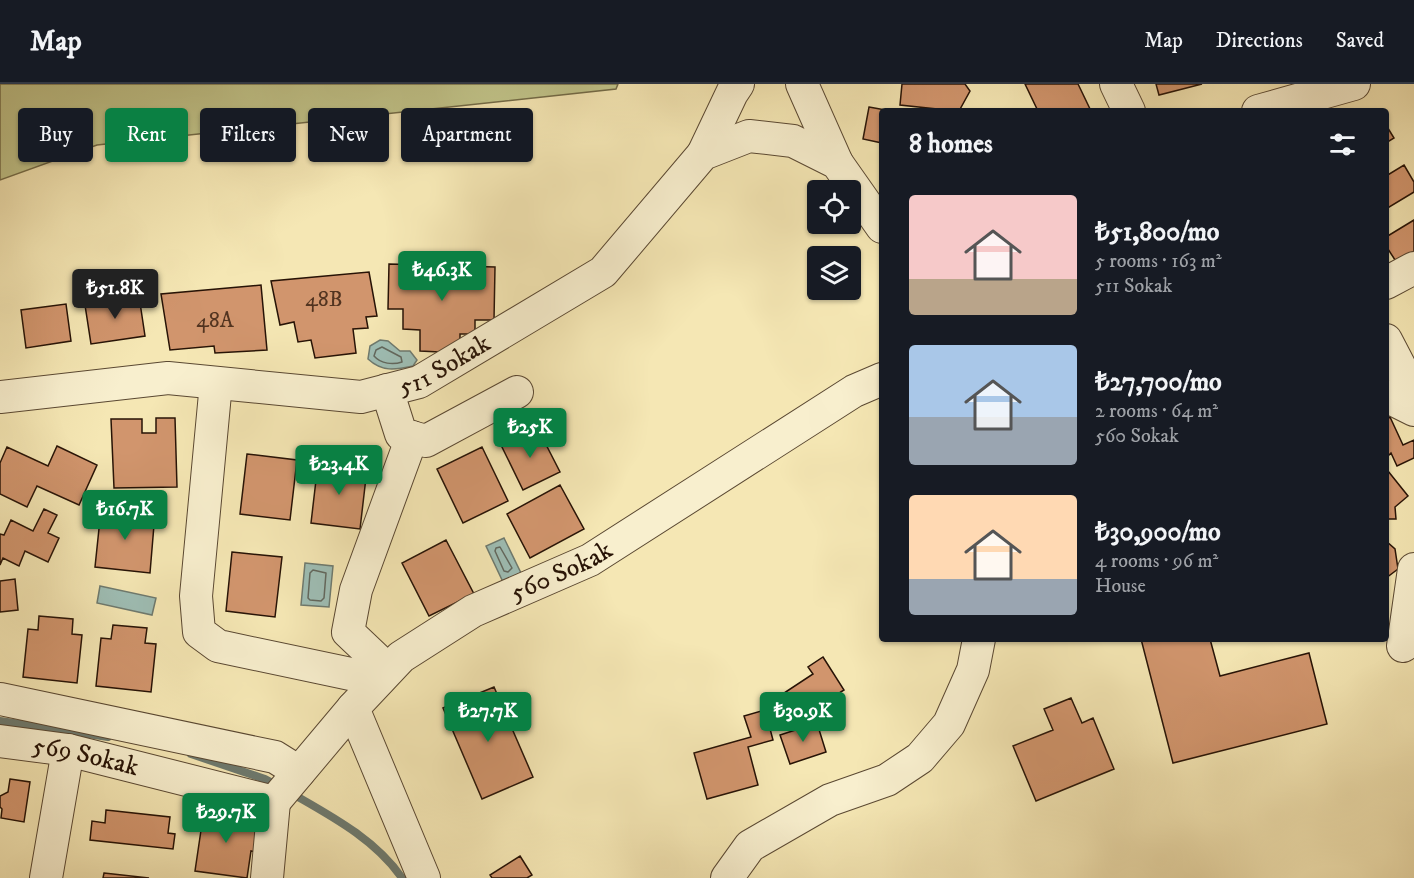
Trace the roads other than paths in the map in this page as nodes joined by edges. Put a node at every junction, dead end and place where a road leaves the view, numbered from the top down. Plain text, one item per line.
1 (738, 84) edge
2 (802, 84) edge
3 (1116, 84) edge
4 (1354, 84) edge
5 (1128, 108) edge
6 (1272, 108) edge
7 (704, 154) junction
8 (837, 163) junction
9 (879, 223) edge
10 (1414, 268) edge
11 (1389, 281) edge
12 (1389, 346) edge
13 (879, 380) edge
14 (216, 383) junction
15 (387, 390) junction
16 (517, 392) dead end
17 (1414, 393) edge
18 (0, 397) edge
19 (1389, 398) edge
20 (1414, 410) edge
21 (412, 437) junction
22 (1414, 569) edge
23 (978, 642) edge
24 (1401, 644) edge
25 (384, 675) junction
26 (0, 699) edge
27 (353, 708) junction
28 (0, 741) edge
29 (68, 750) junction
30 (285, 788) junction
31 (46, 878) edge
32 (267, 878) edge
33 (424, 878) edge
34 (727, 878) edge

1 - 7 street
2 - 8 street
3 - 5 street
4 - 6 street
7 - 8 street, 511 Sokak
7 - 15 street, 511 Sokak
8 - 9 street, 511 Sokak
10 - 11 street
12 - 17 street
13 - 25 street, 560 Sokak
14 - 15 street, 511 Sokak
14 - 18 street, 511 Sokak
14 - 25 street
15 - 21 street
16 - 21 street
19 - 20 street
21 - 25 street
22 - 24 street
23 - 34 street
25 - 27 street, 560 Sokak
26 - 30 street
27 - 30 street, 560 Sokak
27 - 33 street
28 - 29 street, 569 Sokak
29 - 30 street, 569 Sokak
29 - 31 street
30 - 32 street

